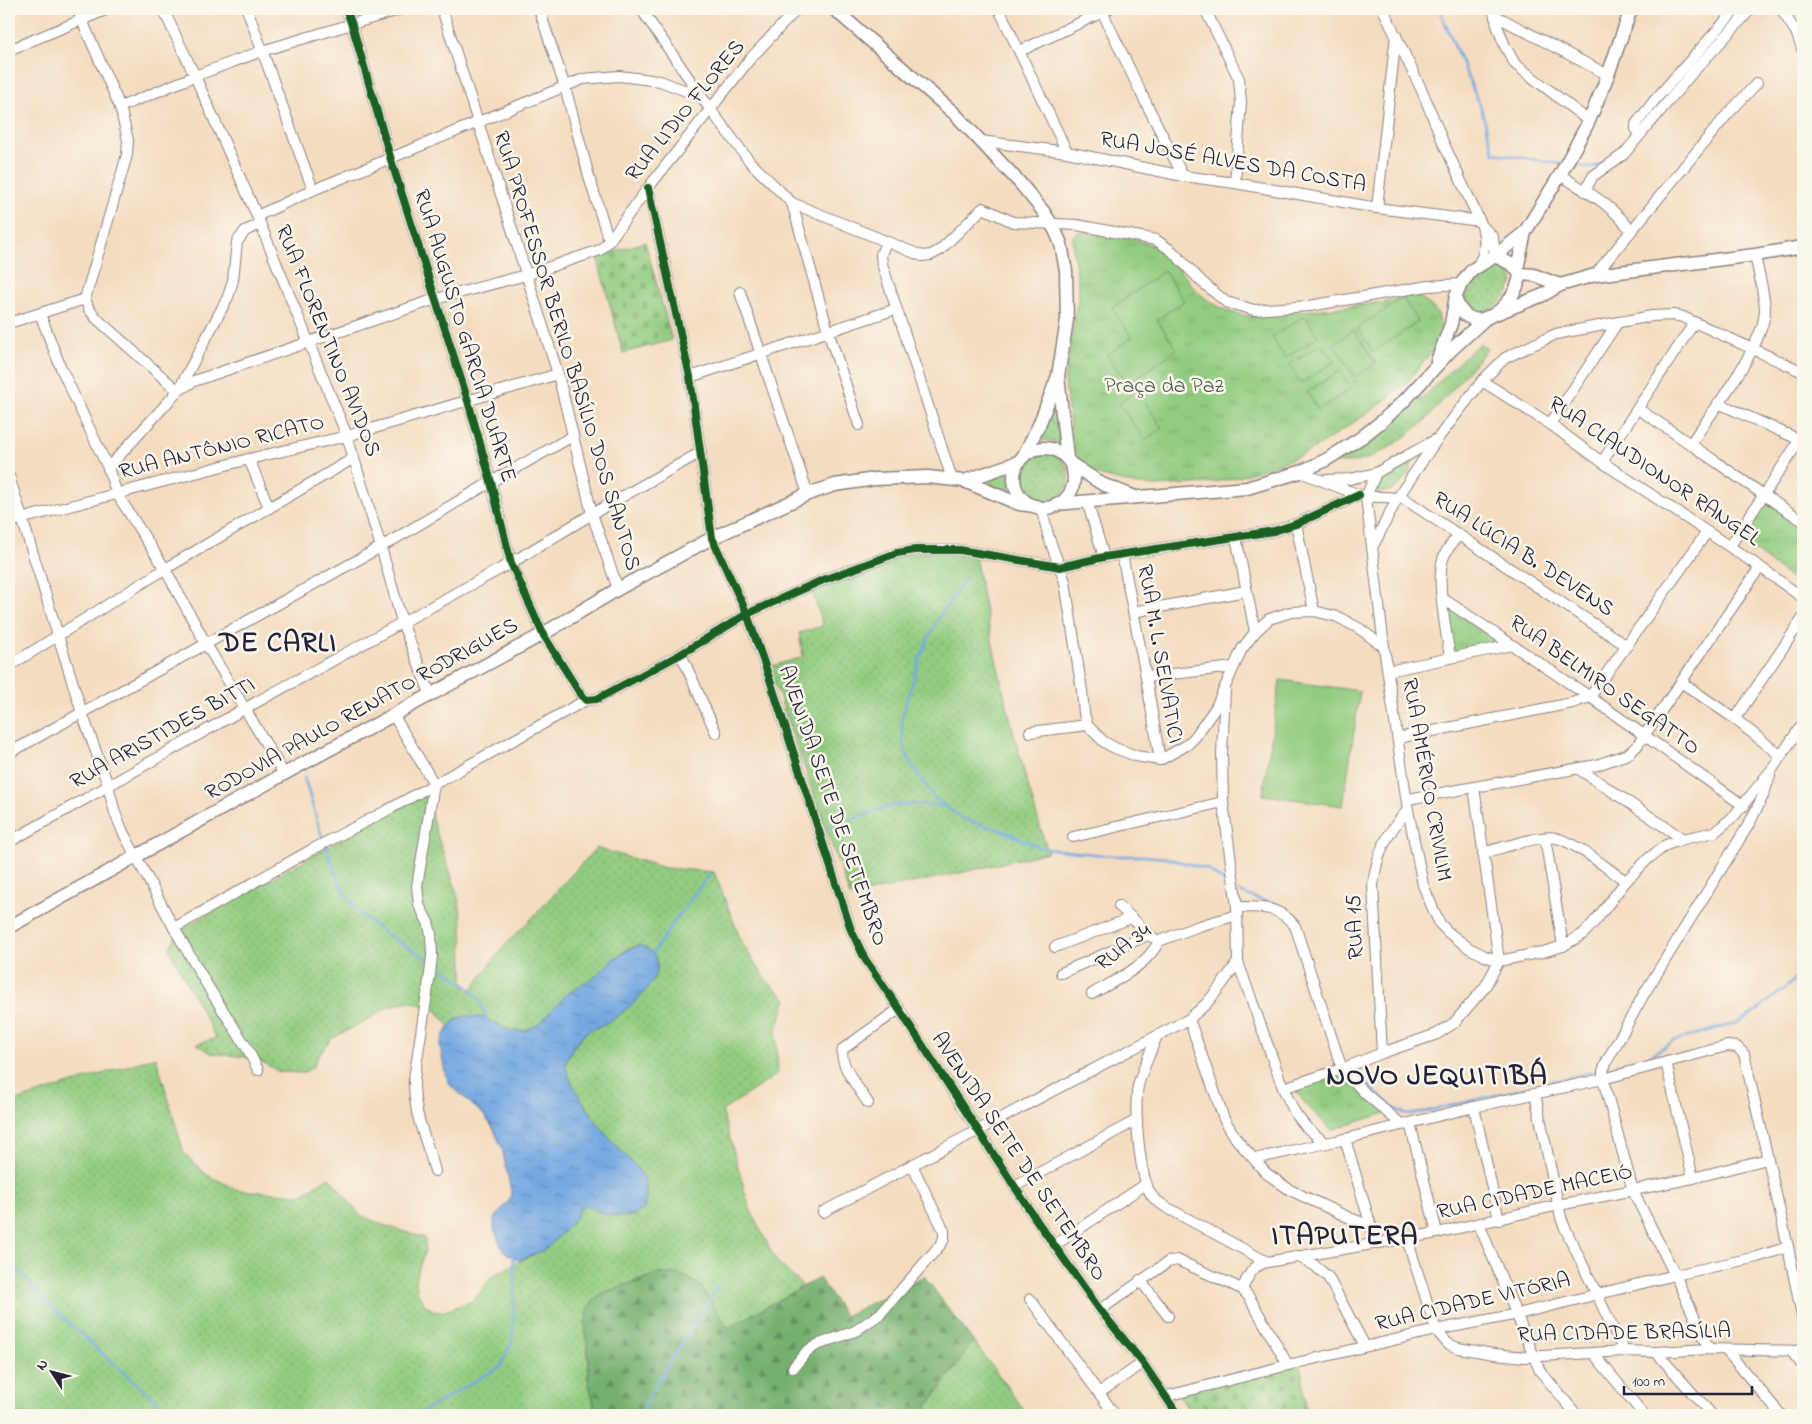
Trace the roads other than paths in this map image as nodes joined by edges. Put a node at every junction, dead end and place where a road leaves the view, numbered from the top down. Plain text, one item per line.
1 (77, 9) edge
2 (108, 9) edge
3 (163, 9) edge
4 (247, 9) edge
5 (346, 9) edge
6 (402, 9) edge
7 (442, 9) edge
8 (539, 9) edge
9 (641, 9) edge
10 (797, 9) edge
11 (834, 9) edge
12 (999, 9) edge
13 (1205, 9) edge
14 (1383, 9) edge
15 (1631, 9) edge
16 (1736, 9) edge
17 (1751, 9) edge
18 (1781, 9) edge
19 (1105, 10) edge
20 (1495, 12) edge
21 (82, 20) junction
22 (352, 25) junction
23 (1396, 34) junction
24 (9, 49) edge
25 (1020, 51) junction
26 (1803, 51) edge
27 (262, 52) junction
28 (1608, 75) junction
29 (195, 76) junction
30 (1757, 83) dead end
31 (565, 87) junction
32 (702, 97) junction
33 (120, 106) junction
34 (710, 109) junction
35 (1589, 121) junction
36 (478, 124) junction
37 (1639, 129) junction
38 (981, 141) junction
39 (1067, 152) junction
40 (391, 160) junction
41 (1183, 176) junction
42 (1560, 176) junction
43 (1235, 183) junction
44 (648, 188) junction
45 (313, 190) junction
46 (1585, 191) junction
47 (792, 203) junction
48 (1377, 208) junction
49 (259, 220) junction
50 (1050, 223) junction
51 (1481, 223) junction
52 (1631, 231) junction
53 (1525, 232) junction
54 (609, 241) junction
55 (886, 241) junction
56 (1803, 248) edge
57 (1755, 255) junction
58 (1495, 256) junction
59 (1478, 265) junction
60 (1519, 272) junction
61 (526, 275) junction
62 (1595, 275) junction
63 (1461, 284) junction
64 (1560, 285) junction
65 (740, 292) dead end
66 (85, 299) junction
67 (436, 299) junction
68 (1456, 301) junction
69 (896, 309) junction
70 (40, 314) junction
71 (1492, 315) junction
72 (1618, 322) junction
73 (9, 323) edge
74 (1694, 323) junction
75 (828, 331) junction
76 (310, 343) junction
77 (1753, 350) junction
78 (760, 355) junction
79 (1434, 368) junction
80 (1803, 372) edge
81 (558, 374) junction
82 (690, 376) junction
83 (1058, 376) junction
84 (1482, 381) junction
85 (178, 391) junction
86 (468, 400) junction
87 (1718, 403) junction
88 (1638, 409) junction
89 (859, 424) dead end
90 (1550, 424) junction
91 (347, 436) junction
92 (573, 436) junction
93 (1802, 437) edge
94 (1438, 438) junction
95 (1691, 443) junction
96 (701, 452) junction
97 (1406, 455) junction
98 (354, 458) junction
99 (249, 459) junction
100 (1021, 460) junction
101 (1068, 461) junction
102 (1602, 462) junction
103 (1418, 466) junction
104 (108, 468) junction
105 (1300, 472) junction
106 (1376, 473) junction
107 (9, 476) edge
108 (958, 480) junction
109 (1324, 480) junction
110 (491, 482) junction
111 (117, 494) junction
112 (808, 494) junction
113 (1135, 496) junction
114 (1362, 496) junction
115 (1763, 496) junction
116 (1398, 497) junction
117 (1087, 502) junction
118 (1056, 504) junction
119 (1038, 507) junction
120 (270, 508) junction
121 (592, 514) junction
122 (23, 518) junction
123 (1803, 521) edge
124 (9, 522) edge
125 (1296, 524) junction
126 (1707, 532) junction
127 (1459, 535) junction
128 (1236, 537) junction
129 (712, 538) junction
130 (1730, 546) junction
131 (381, 547) junction
132 (1371, 549) junction
133 (1122, 554) junction
134 (1104, 557) junction
135 (511, 563) junction
136 (1060, 567) junction
137 (1760, 567) junction
138 (165, 569) junction
139 (618, 589) junction
140 (1246, 591) junction
141 (1442, 598) junction
142 (1803, 598) edge
143 (1314, 610) junction
144 (1133, 612) junction
145 (746, 614) junction
146 (1803, 618) edge
147 (402, 622) junction
148 (1255, 632) junction
149 (543, 634) junction
150 (58, 635) junction
151 (206, 644) junction
152 (1512, 645) junction
153 (1627, 646) junction
154 (1384, 647) junction
155 (681, 654) junction
156 (1450, 658) junction
157 (9, 666) edge
158 (1234, 667) junction
159 (1388, 672) junction
160 (1146, 677) junction
161 (1681, 682) junction
162 (1224, 689) junction
163 (431, 696) junction
164 (1590, 696) junction
165 (586, 700) junction
166 (244, 709) junction
167 (82, 713) junction
168 (394, 716) junction
169 (1735, 719) junction
170 (1803, 723) edge
171 (1088, 725) junction
172 (1030, 732) dead end
173 (716, 733) dead end
174 (1644, 736) junction
175 (1398, 738) junction
176 (9, 753) edge
177 (1781, 756) junction
178 (1160, 760) junction
179 (1773, 768) junction
180 (1579, 769) junction
181 (284, 774) junction
182 (434, 784) junction
183 (108, 785) junction
184 (1474, 787) junction
185 (1222, 802) junction
186 (1408, 805) junction
187 (1744, 806) junction
188 (9, 826) edge
189 (1073, 837) dead end
190 (1545, 838) junction
191 (1683, 839) junction
192 (11, 841) edge
193 (1483, 853) junction
194 (136, 856) junction
195 (1626, 881) junction
196 (1119, 906) dead end
197 (1237, 911) junction
198 (1130, 918) junction
199 (9, 927) edge
200 (174, 928) junction
201 (1148, 935) junction
202 (1159, 941) junction
203 (1563, 946) junction
204 (1055, 947) dead end
205 (1499, 961) junction
206 (1238, 962) junction
207 (1061, 973) dead end
208 (1092, 994) dead end
209 (899, 1008) junction
210 (1189, 1020) junction
211 (1156, 1038) junction
212 (1382, 1053) junction
213 (1666, 1062) junction
214 (258, 1070) dead end
215 (1342, 1070) junction
216 (1603, 1079) junction
217 (1283, 1088) junction
218 (1535, 1094) junction
219 (868, 1103) dead end
220 (1474, 1107) junction
221 (1137, 1120) junction
222 (1406, 1124) junction
223 (978, 1130) junction
224 (1345, 1139) junction
225 (1325, 1143) junction
226 (1254, 1159) junction
227 (1767, 1159) junction
228 (912, 1165) junction
229 (435, 1171) dead end
230 (1693, 1178) junction
231 (1146, 1184) junction
232 (1015, 1186) junction
233 (1633, 1191) junction
234 (1558, 1206) junction
235 (823, 1212) dead end
236 (1499, 1220) junction
237 (1479, 1224) junction
238 (1371, 1226) junction
239 (1437, 1233) junction
240 (1407, 1239) junction
241 (1376, 1243) junction
242 (1055, 1245) junction
243 (1788, 1247) junction
244 (1297, 1256) junction
245 (1267, 1262) junction
246 (1675, 1275) junction
247 (1140, 1280) junction
248 (1242, 1289) junction
249 (1598, 1294) junction
250 (1030, 1299) dead end
251 (1100, 1310) junction
252 (1518, 1314) junction
253 (1168, 1316) dead end
254 (1803, 1321) edge
255 (1436, 1330) junction
256 (1365, 1346) junction
257 (1709, 1349) junction
258 (1726, 1350) junction
259 (1624, 1351) junction
260 (1790, 1351) junction
261 (1803, 1351) edge
262 (1656, 1352) junction
263 (1594, 1353) junction
264 (1534, 1356) junction
265 (1143, 1363) junction
266 (1288, 1364) junction
267 (1803, 1366) edge
268 (793, 1368) dead end
269 (1099, 1393) junction
270 (1166, 1396) junction
271 (1115, 1415) edge
272 (1178, 1415) edge
273 (1576, 1415) edge
274 (1644, 1415) edge
275 (1712, 1415) edge
276 (1781, 1415) edge

1 - 21 street
2 - 21 street
3 - 29 street, RUA FLORENTINO AVIDOS
4 - 27 street
5 - 22 street, RUA AUGUSTO GARCIA DUARTE
6 - 22 street
7 - 36 street, RUA PROFESSOR BERILO BASÍLIO DOS SANTOS
8 - 31 street
9 - 32 street
10 - 34 street, RUA LIDIO FLORES
11 - 38 main road
12 - 25 street
13 - 43 street
14 - 23 street
15 - 28 main road
16 - 37 street
17 - 37 street
18 - 26 street
19 - 25 street
19 - 41 street
20 - 28 street
20 - 35 street
21 - 24 street
21 - 33 street
22 - 27 street
22 - 40 street, RUA AUGUSTO GARCIA DUARTE
23 - 48 street
23 - 51 street
25 - 39 street
27 - 29 street
27 - 45 street
28 - 35 main road
29 - 33 street
29 - 49 street, RUA FLORENTINO AVIDOS
30 - 52 street
31 - 32 street
31 - 36 street
31 - 54 street
32 - 34 street
33 - 66 street
34 - 44 street, RUA LIDIO FLORES
34 - 47 street
35 - 42 main road
36 - 40 street
36 - 61 street, RUA PROFESSOR BERILO BASÍLIO DOS SANTOS
37 - 46 street
38 - 39 street, RUA JOSÉ ALVES DA COSTA
38 - 50 main road
39 - 41 street, RUA JOSÉ ALVES DA COSTA
40 - 45 street
40 - 67 street, RUA AUGUSTO GARCIA DUARTE
41 - 43 street, RUA JOSÉ ALVES DA COSTA
42 - 46 street
42 - 53 main road
43 - 48 street, RUA JOSÉ ALVES DA COSTA
44 - 54 street, RUA LIDIO FLORES
44 - 82 street, AVENIDA SETE DE SETEMBRO
45 - 49 street
46 - 52 street
47 - 55 street
47 - 75 street
48 - 51 street, RUA JOSÉ ALVES DA COSTA
49 - 76 street, RUA FLORENTINO AVIDOS
49 - 85 street
50 - 55 street
50 - 63 street
50 - 83 main road
51 - 58 street
51 - 59 street
52 - 62 street
53 - 58 main road
53 - 60 main road
54 - 61 street, RUA LIDIO FLORES
55 - 69 street
56 - 57 main road
57 - 62 main road
57 - 77 street
58 - 59 main road
58 - 60 main road
59 - 63 main road
60 - 64 main road
60 - 71 main road
61 - 67 street, RUA LIDIO FLORES
61 - 81 street, RUA PROFESSOR BERILO BASÍLIO DOS SANTOS
62 - 64 main road
63 - 68 main road
64 - 71 main road
65 - 78 street
66 - 70 street
66 - 85 street
67 - 76 street, RUA LIDIO FLORES
67 - 86 street, RUA AUGUSTO GARCIA DUARTE
68 - 71 main road
68 - 79 main road
69 - 75 street
69 - 108 street
70 - 73 street
70 - 104 street
71 - 79 main road
72 - 74 street
72 - 84 street
72 - 90 street
74 - 77 street
74 - 88 street
75 - 78 street
75 - 89 street
76 - 85 street, RUA LIDIO FLORES
76 - 91 street, RUA FLORENTINO AVIDOS
77 - 80 street
77 - 87 street
78 - 82 street
78 - 112 street
79 - 105 main road
81 - 86 street, RUA ANTÔNIO RICATO
81 - 92 street, RUA PROFESSOR BERILO BASÍLIO DOS SANTOS
82 - 96 street, AVENIDA SETE DE SETEMBRO
83 - 100 main road
83 - 101 main road
84 - 90 street, RUA CLAUDIONOR RANGEL
84 - 94 street
85 - 104 street
86 - 91 street, RUA ANTÔNIO RICATO
86 - 110 street, RUA AUGUSTO GARCIA DUARTE
87 - 93 street
87 - 95 street
88 - 95 street, RUA CLAUDIONOR RANGEL
88 - 102 street
90 - 102 street, RUA CLAUDIONOR RANGEL
91 - 98 street, RUA FLORENTINO AVIDOS
91 - 99 street, RUA ANTÔNIO RICATO
92 - 110 street
92 - 121 street, RUA PROFESSOR BERILO BASÍLIO DOS SANTOS
93 - 115 street
94 - 97 street
94 - 103 street
95 - 115 street, RUA CLAUDIONOR RANGEL
96 - 121 street, RUA ARISTIDES BITTI
96 - 129 street, AVENIDA SETE DE SETEMBRO
97 - 103 street
97 - 106 street
98 - 120 street
98 - 131 street, RUA FLORENTINO AVIDOS
99 - 111 street, RUA ANTÔNIO RICATO
99 - 120 street
100 - 101 main road
100 - 108 main road
100 - 119 main road
101 - 113 main road
101 - 118 main road
102 - 126 street, RUA CLAUDIONOR RANGEL
103 - 116 street
104 - 111 street
105 - 109 street
105 - 113 main road
106 - 109 street
106 - 114 street
107 - 122 street
108 - 112 main road, RODOVIA PAULO RENATO RODRIGUES
108 - 119 main road
109 - 114 street
110 - 131 street
110 - 135 street, RUA AUGUSTO GARCIA DUARTE
111 - 122 street, RUA ANTÔNIO RICATO
111 - 138 street
112 - 129 main road, RODOVIA PAULO RENATO RODRIGUES
113 - 117 main road
114 - 116 street
114 - 125 street
114 - 132 street, RUA AMÉRICO CRIVILIM
115 - 123 street, RUA CLAUDIONOR RANGEL
115 - 130 street
116 - 127 street, RUA LÚCIA B. DEVENS
116 - 132 street
117 - 118 main road
117 - 134 street
118 - 119 main road
119 - 136 street
120 - 138 street
121 - 135 street, RUA ARISTIDES BITTI
121 - 139 street, RUA PROFESSOR BERILO BASÍLIO DOS SANTOS
122 - 124 street, RUA ANTÔNIO RICATO
122 - 150 street
125 - 128 street
125 - 143 street
126 - 130 street, RUA CLAUDIONOR RANGEL
126 - 153 street
127 - 141 street
127 - 153 street, RUA LÚCIA B. DEVENS
128 - 133 street
128 - 140 street
129 - 139 main road, RODOVIA PAULO RENATO RODRIGUES
129 - 145 street, AVENIDA SETE DE SETEMBRO
130 - 137 street, RUA CLAUDIONOR RANGEL
131 - 147 street, RUA FLORENTINO AVIDOS
131 - 151 street
132 - 154 street, RUA AMÉRICO CRIVILIM
133 - 134 street
133 - 144 street, RUA M. L. SELVATICI
134 - 136 street
135 - 147 street, RUA ARISTIDES BITTI
135 - 149 street, RUA AUGUSTO GARCIA DUARTE
136 - 145 street
136 - 171 street
137 - 142 street, RUA CLAUDIONOR RANGEL
137 - 161 street
138 - 150 street
138 - 151 street
139 - 149 main road, RODOVIA PAULO RENATO RODRIGUES
140 - 144 street
140 - 148 street
141 - 152 street, RUA BELMIRO SEGATTO
141 - 156 street
143 - 148 street
143 - 154 street
144 - 160 street, RUA M. L. SELVATICI
145 - 155 street
145 - 209 street, AVENIDA SETE DE SETEMBRO
146 - 169 street
147 - 163 street, RUA FLORENTINO AVIDOS
147 - 166 street, RUA ARISTIDES BITTI
148 - 158 street
149 - 163 main road, RODOVIA PAULO RENATO RODRIGUES
149 - 165 street, RUA AUGUSTO GARCIA DUARTE
150 - 157 street
150 - 167 street
151 - 166 street
151 - 167 street
152 - 156 street
152 - 164 street, RUA BELMIRO SEGATTO
153 - 164 street
154 - 159 street, RUA AMÉRICO CRIVILIM
155 - 165 street
155 - 173 street
156 - 159 street
158 - 160 street
158 - 162 street
159 - 175 street, RUA AMÉRICO CRIVILIM
160 - 178 street, RUA M. L. SELVATICI
161 - 169 street
161 - 174 street
162 - 178 street
162 - 185 street
163 - 168 main road, RODOVIA PAULO RENATO RODRIGUES
164 - 174 street, RUA BELMIRO SEGATTO
164 - 175 street
165 - 182 street
166 - 181 street
166 - 183 street, RUA ARISTIDES BITTI
167 - 176 street
167 - 183 street
168 - 181 main road, RODOVIA PAULO RENATO RODRIGUES
168 - 182 street
169 - 177 street
170 - 177 street
171 - 172 street
171 - 178 street
174 - 180 street
174 - 187 street, RUA BELMIRO SEGATTO
175 - 186 street, RUA AMÉRICO CRIVILIM
177 - 179 street
179 - 187 street
179 - 216 street
180 - 184 street
180 - 191 street
181 - 194 main road, RODOVIA PAULO RENATO RODRIGUES
182 - 200 street
182 - 229 street
183 - 192 street, RUA ARISTIDES BITTI
183 - 194 street
184 - 186 street
184 - 193 street
185 - 189 street
185 - 197 street
186 - 205 street, RUA AMÉRICO CRIVILIM
186 - 212 street, RUA 15
187 - 191 street
188 - 192 street
190 - 193 street
190 - 195 street
190 - 203 street
191 - 195 street
193 - 205 street
194 - 199 main road, RODOVIA PAULO RENATO RODRIGUES
194 - 200 street
195 - 203 street
196 - 198 street
197 - 202 street, RUA 34
197 - 206 street
197 - 215 street, RUA 34
198 - 201 street
198 - 204 street
200 - 214 street
201 - 202 street
201 - 207 street
202 - 208 street, RUA 34
203 - 205 street
205 - 212 street
206 - 210 street
206 - 217 street
209 - 219 street
209 - 223 street, AVENIDA SETE DE SETEMBRO
210 - 211 street
210 - 226 street
211 - 221 street
211 - 223 street
212 - 215 street
213 - 216 street
213 - 227 street
213 - 230 street
215 - 217 street
215 - 222 street
216 - 218 street
216 - 233 street
217 - 225 street
218 - 220 street
218 - 234 street
220 - 222 street
220 - 236 street
221 - 231 street
221 - 232 street
222 - 224 street
222 - 239 street
223 - 228 street
223 - 232 street, AVENIDA SETE DE SETEMBRO
224 - 225 street
224 - 238 street
225 - 226 street
226 - 238 street
227 - 230 street, RUA CIDADE MACEIÓ
227 - 243 street
228 - 235 street
228 - 268 street
230 - 233 street, RUA CIDADE MACEIÓ
231 - 242 street
231 - 245 street
232 - 242 street, AVENIDA SETE DE SETEMBRO
233 - 234 street, RUA CIDADE MACEIÓ
233 - 246 street
234 - 236 street, RUA CIDADE MACEIÓ
234 - 249 street
236 - 237 street, RUA CIDADE MACEIÓ
237 - 239 street, RUA CIDADE MACEIÓ
237 - 252 street
238 - 241 street
239 - 240 street, RUA CIDADE MACEIÓ
240 - 241 street, RUA CIDADE MACEIÓ
240 - 255 street
241 - 244 street, RUA CIDADE MACEIÓ
242 - 251 street, AVENIDA SETE DE SETEMBRO
243 - 246 street, RUA CIDADE VITÓRIA
243 - 254 street
244 - 245 street, RUA CIDADE MACEIÓ
244 - 256 street
245 - 248 street, RUA CIDADE MACEIÓ
246 - 249 street, RUA CIDADE VITÓRIA
246 - 257 street
247 - 248 street
247 - 251 street
247 - 253 street
248 - 266 street
249 - 252 street, RUA CIDADE VITÓRIA
249 - 259 street
250 - 269 street
251 - 265 street, AVENIDA SETE DE SETEMBRO
252 - 255 street, RUA CIDADE VITÓRIA
252 - 264 street
255 - 256 street, RUA CIDADE VITÓRIA
255 - 264 street, RUA CIDADE BRASÍLIA
256 - 266 street, RUA CIDADE VITÓRIA
257 - 258 street, RUA CIDADE BRASÍLIA
257 - 262 street, RUA CIDADE BRASÍLIA
258 - 260 street, RUA CIDADE BRASÍLIA
258 - 276 street
259 - 262 street, RUA CIDADE BRASÍLIA
259 - 263 street, RUA CIDADE BRASÍLIA
260 - 261 street, RUA CIDADE BRASÍLIA
260 - 267 street
262 - 275 street
263 - 264 street, RUA CIDADE BRASÍLIA
263 - 274 street
264 - 273 street
265 - 269 street
265 - 270 street, AVENIDA SETE DE SETEMBRO
266 - 270 street, RUA CIDADE VITÓRIA
269 - 271 street
270 - 272 street, AVENIDA SETE DE SETEMBRO

